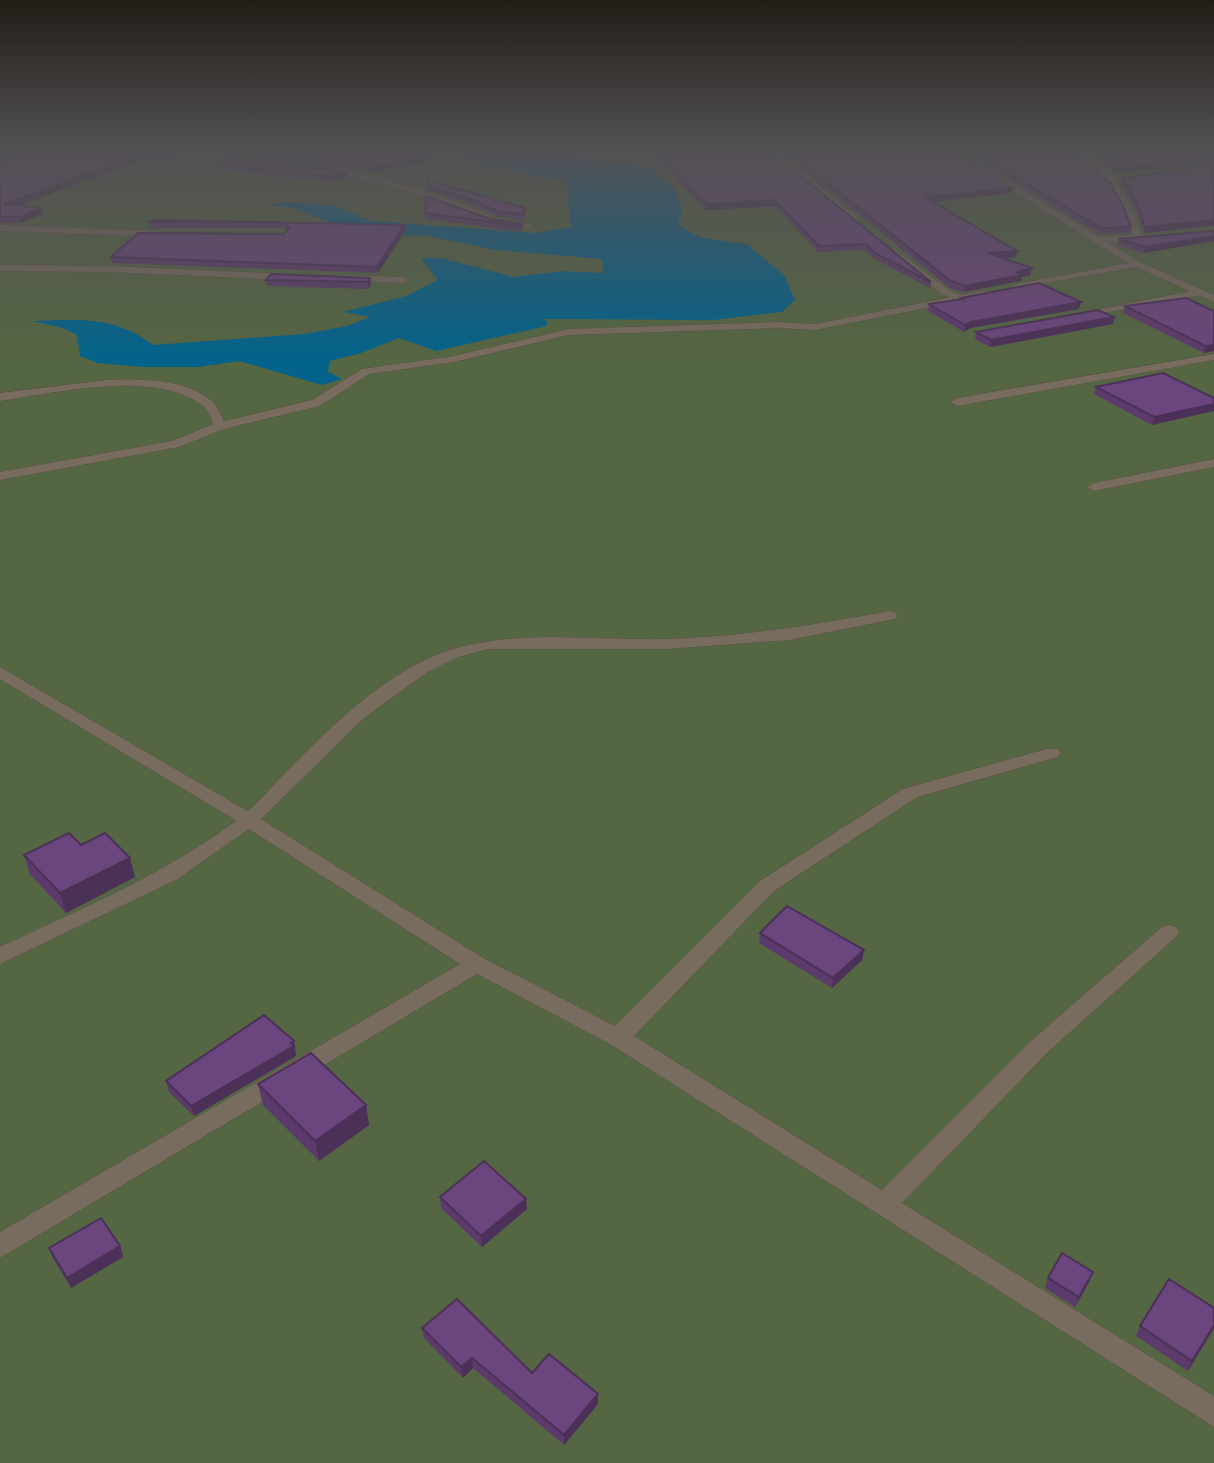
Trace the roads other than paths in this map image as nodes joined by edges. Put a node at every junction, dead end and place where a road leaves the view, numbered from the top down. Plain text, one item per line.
1 (490, 219) edge
2 (854, 219) edge
3 (1063, 219) edge
4 (1134, 219) edge
5 (529, 225) dead end
6 (0, 228) edge
7 (868, 231) edge
8 (167, 234) edge
9 (1135, 239) junction
10 (1147, 239) edge
11 (1096, 240) junction
12 (888, 248) edge
13 (1137, 264) junction
14 (0, 268) edge
15 (306, 277) edge
16 (334, 278) edge
17 (404, 279) dead end
18 (1002, 290) edge
19 (989, 292) edge
20 (1197, 293) junction
21 (962, 298) junction
22 (1214, 299) edge
23 (1063, 317) edge
24 (1214, 357) edge
25 (0, 397) edge
26 (957, 402) dead end
27 (220, 426) junction
28 (1214, 463) edge
29 (0, 477) edge
30 (1094, 487) dead end
31 (890, 616) dead end
32 (0, 672) edge
33 (1052, 753) dead end
34 (249, 820) junction
35 (1169, 932) dead end
36 (0, 956) edge
37 (477, 964) junction
38 (618, 1038) junction
39 (885, 1203) junction
40 (0, 1246) edge
41 (1214, 1413) edge

1 - 5 street
2 - 7 street
3 - 11 street
4 - 9 street
6 - 8 street
9 - 10 street
9 - 11 street
11 - 13 street
12 - 21 street
13 - 18 street
13 - 20 street
14 - 15 street
16 - 17 street
19 - 21 street
20 - 22 street
20 - 23 street
21 - 27 street
24 - 26 street
25 - 27 street
27 - 29 street
28 - 30 street
31 - 34 street
32 - 34 street
33 - 38 street
34 - 36 street
34 - 37 street
35 - 39 street
37 - 38 street
37 - 40 street
38 - 39 street
39 - 41 street

